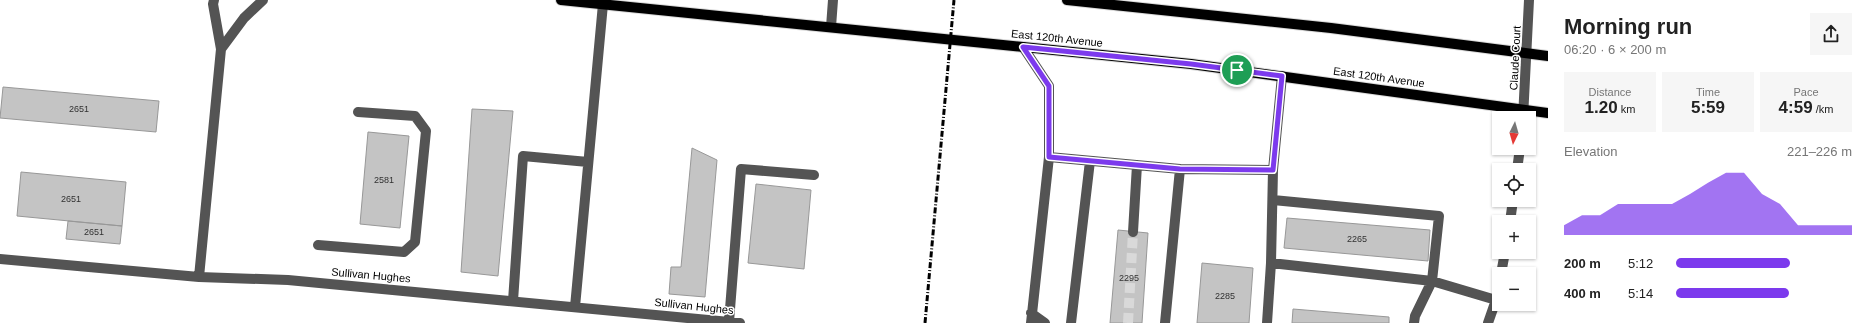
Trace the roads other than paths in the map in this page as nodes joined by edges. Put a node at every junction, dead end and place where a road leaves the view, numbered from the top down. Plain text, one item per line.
1 (214, 0) edge
2 (264, 0) edge
3 (561, 0) edge
4 (833, 0) edge
5 (1067, 0) edge
6 (1529, 0) edge
7 (1101, 2) edge
8 (603, 4) junction
9 (831, 27) junction
10 (1023, 47) junction
11 (221, 49) junction
12 (1528, 54) junction
13 (1548, 56) edge
14 (1282, 76) junction
15 (1511, 111) edge
16 (1524, 111) edge
17 (358, 112) dead end
18 (1536, 113) edge
19 (1548, 113) edge
20 (1049, 157) junction
21 (1090, 161) junction
22 (588, 162) junction
23 (1137, 165) junction
24 (1180, 169) junction
25 (1273, 170) junction
26 (814, 175) dead end
27 (1272, 200) junction
28 (1134, 232) tunnel mouth
29 (318, 245) dead end
30 (0, 259) edge
31 (1271, 263) junction
32 (198, 277) junction
33 (1432, 281) junction
34 (1492, 299) edge
35 (513, 301) junction
36 (575, 307) junction
37 (1492, 311) edge
38 (1031, 318) edge
39 (729, 322) junction
40 (740, 323) edge
41 (1045, 323) edge
42 (1071, 323) edge
43 (1165, 323) edge
44 (1267, 323) edge
45 (1414, 323) edge
46 (1488, 323) edge

1 - 11 street
2 - 11 street
3 - 8 main road, East 120th Avenue
4 - 9 street
5 - 7 main road
6 - 12 street, Claude Court
7 - 12 main road
8 - 9 main road, East 120th Avenue
8 - 22 street
9 - 10 main road, East 120th Avenue
10 - 14 main road, East 120th Avenue
10 - 20 street
11 - 32 street
12 - 13 main road
12 - 16 street, Claude Court
14 - 15 main road, East 120th Avenue
14 - 25 street
17 - 29 street
18 - 19 main road, East 120th Avenue
20 - 21 street
20 - 38 street
21 - 23 street
21 - 42 street
22 - 35 street
22 - 36 street
23 - 24 street
23 - 28 street
24 - 25 street
24 - 43 street
25 - 27 street
26 - 39 street
27 - 31 street
27 - 33 street
30 - 32 street, Sullivan Hughes
31 - 33 street
31 - 44 street
32 - 35 street, Sullivan Hughes
33 - 34 street
33 - 45 street
35 - 36 street, Sullivan Hughes
36 - 39 street, Sullivan Hughes
37 - 46 street
38 - 41 street
39 - 40 street, Sullivan Hughes

